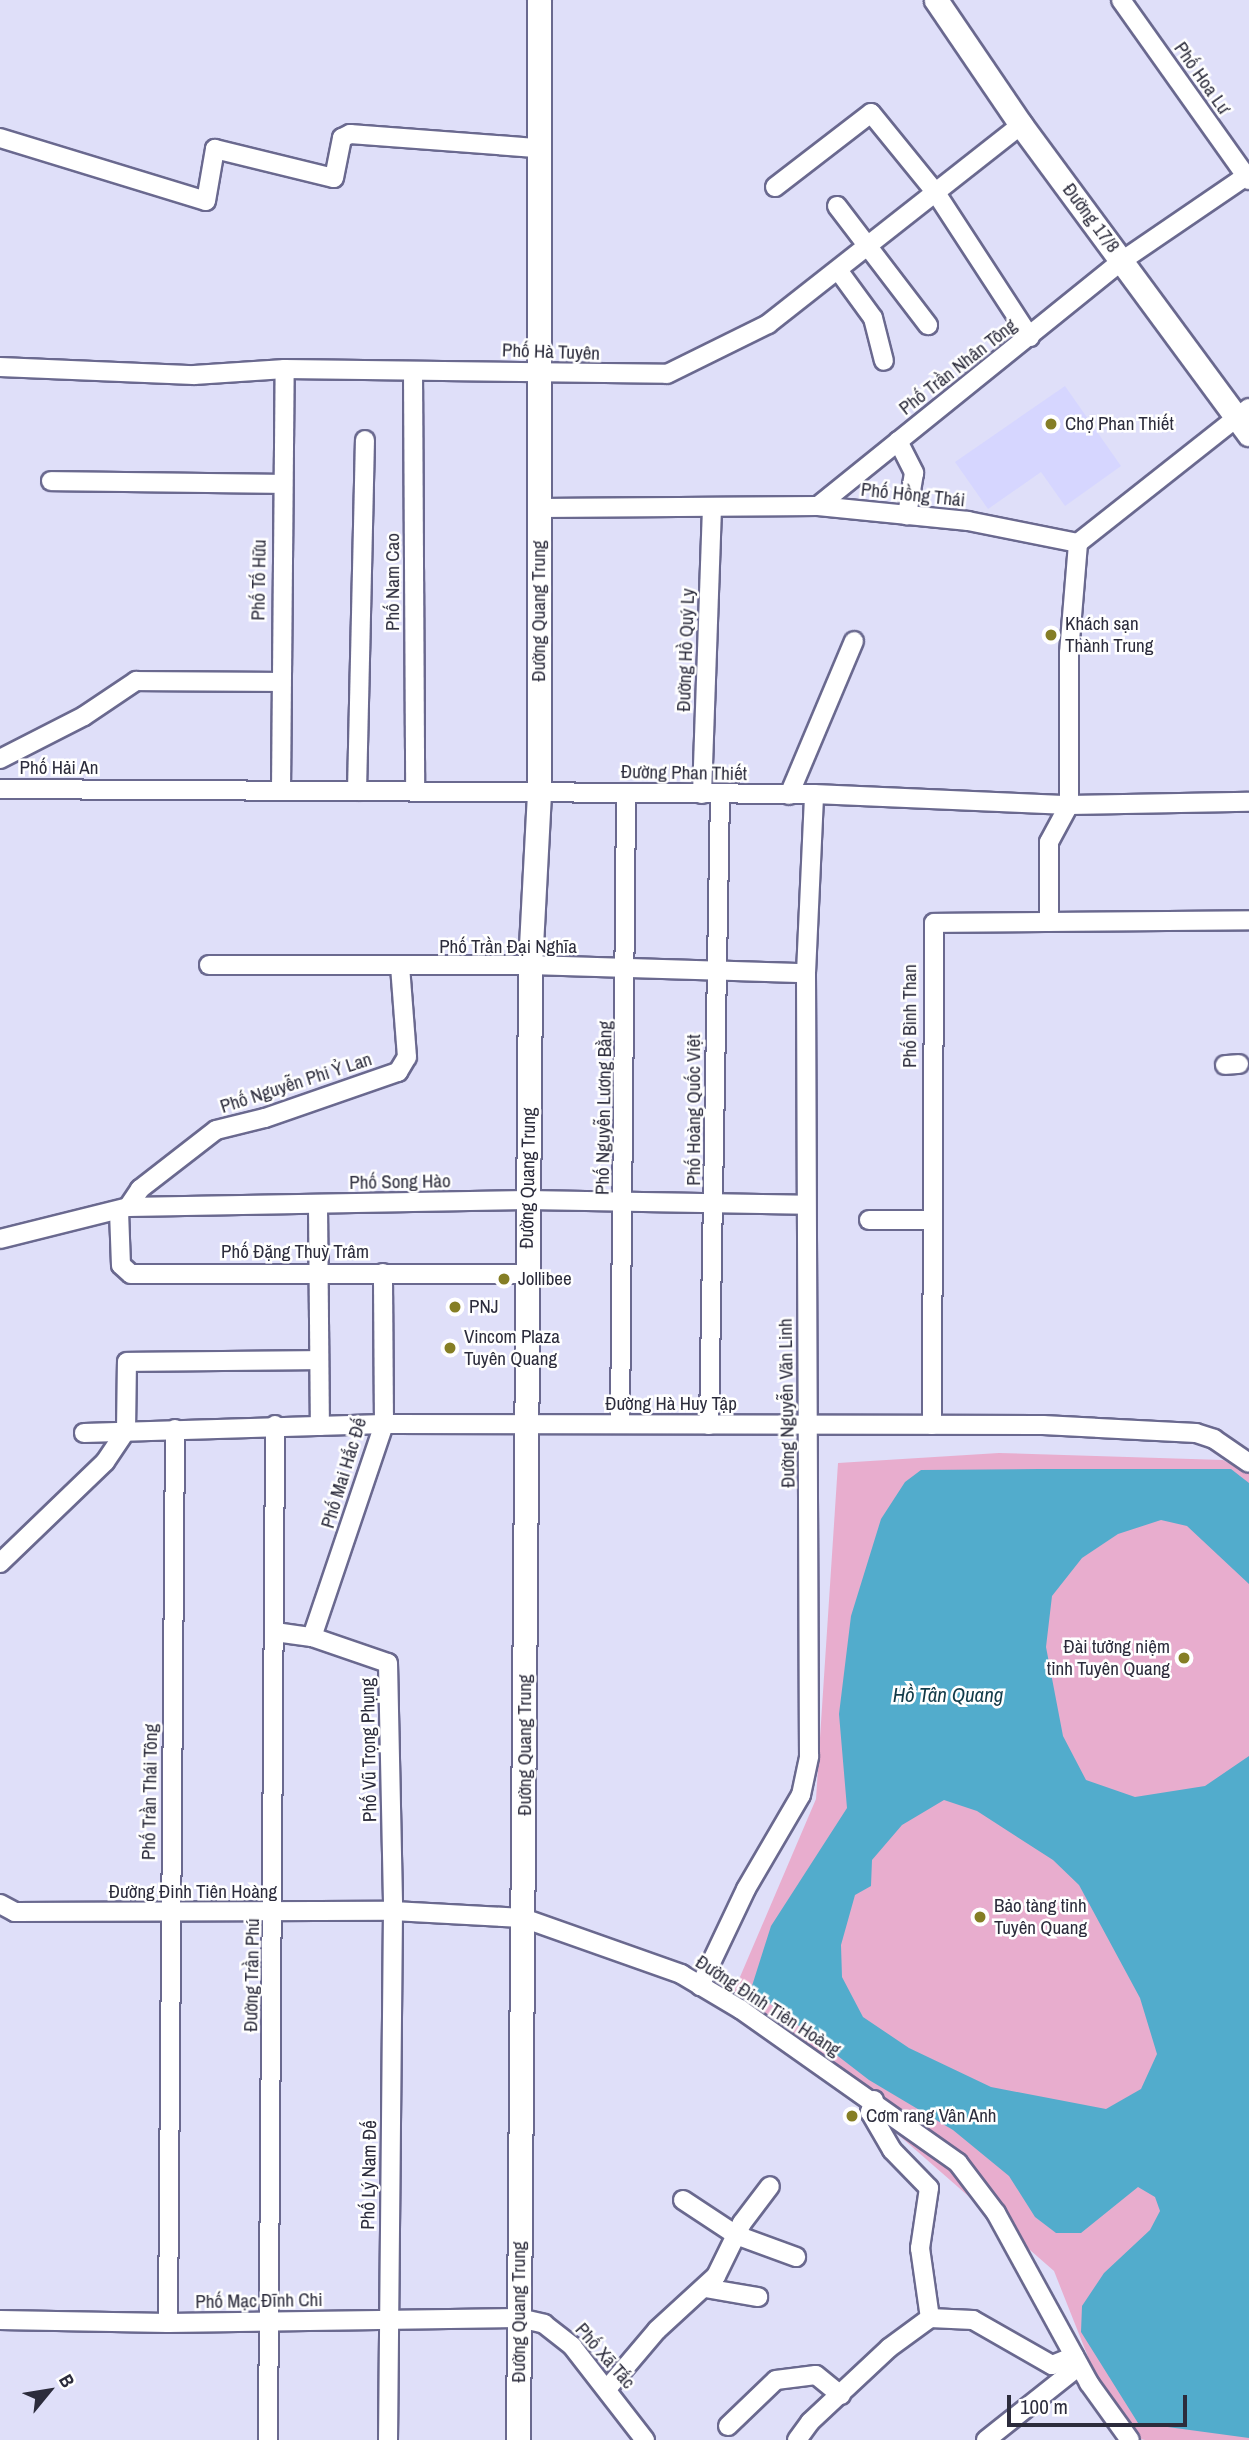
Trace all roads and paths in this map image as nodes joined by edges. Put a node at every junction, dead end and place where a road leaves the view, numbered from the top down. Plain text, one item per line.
1 (539, 0) edge
2 (936, 0) edge
3 (1121, 0) edge
4 (1021, 125) junction
5 (0, 138) edge
6 (538, 148) junction
7 (1248, 176) edge
8 (775, 187) dead end
9 (936, 193) junction
10 (837, 206) dead end
11 (869, 246) junction
12 (1123, 260) junction
13 (838, 270) junction
14 (928, 325) dead end
15 (1030, 337) junction
16 (884, 361) dead end
17 (0, 367) edge
18 (285, 369) junction
19 (413, 371) junction
20 (539, 371) junction
21 (1245, 420) edge
22 (365, 440) dead end
23 (898, 441) junction
24 (51, 481) dead end
25 (281, 484) junction
26 (818, 506) junction
27 (539, 508) junction
28 (712, 508) junction
29 (907, 515) junction
30 (1078, 543) junction
31 (854, 641) dead end
32 (279, 682) junction
33 (0, 759) edge
34 (0, 789) edge
35 (118, 789) joint
36 (281, 791) junction
37 (357, 791) junction
38 (415, 792) junction
39 (538, 792) junction
40 (626, 793) junction
41 (711, 794) junction
42 (814, 794) junction
43 (789, 795) junction
44 (1249, 802) edge
45 (1069, 805) junction
46 (1249, 920) edge
47 (1049, 922) junction
48 (209, 965) dead end
49 (530, 965) junction
50 (400, 967) junction
51 (627, 970) junction
52 (715, 970) junction
53 (806, 973) junction
54 (527, 1200) junction
55 (623, 1204) junction
56 (318, 1205) junction
57 (806, 1205) junction
58 (716, 1206) junction
59 (123, 1209) junction
60 (870, 1220) dead end
61 (930, 1220) junction
62 (0, 1239) edge
63 (318, 1273) junction
64 (383, 1273) junction
65 (526, 1274) junction
66 (319, 1360) junction
67 (620, 1423) junction
68 (384, 1424) junction
69 (275, 1425) junction
70 (709, 1425) junction
71 (809, 1425) junction
72 (932, 1425) junction
73 (320, 1426) junction
74 (526, 1426) junction
75 (175, 1429) junction
76 (126, 1431) junction
77 (84, 1433) dead end
78 (1249, 1463) edge
79 (0, 1563) edge
80 (275, 1632) junction
81 (312, 1637) junction
82 (0, 1905) edge
83 (393, 1911) junction
84 (274, 1913) junction
85 (170, 1915) junction
86 (523, 1918) junction
87 (700, 1986) junction
88 (874, 2101) junction
89 (769, 2186) dead end
90 (683, 2200) dead end
91 (736, 2235) junction
92 (796, 2257) dead end
93 (705, 2288) junction
94 (758, 2297) dead end
95 (519, 2318) junction
96 (930, 2318) junction
97 (0, 2320) edge
98 (388, 2320) junction
99 (269, 2322) junction
100 (168, 2323) junction
101 (1076, 2361) junction
102 (607, 2389) junction
103 (841, 2395) junction
104 (728, 2427) dead end
105 (803, 2438) edge
106 (268, 2440) edge
107 (388, 2440) edge
108 (518, 2440) edge
109 (645, 2440) edge
110 (986, 2440) edge
111 (1130, 2440) edge

1 - 6 main road, Đường Quang Trung
2 - 4 main road, Đường 17/8
3 - 7 street, Phố Hoa Lư
4 - 9 street, Phố Hà Tuyên
4 - 12 main road, Đường 17/8
5 - 6 street
6 - 20 main road, Đường Quang Trung
7 - 12 street, Phố Trần Nhân Tông
8 - 9 street
9 - 11 street, Phố Hà Tuyên
9 - 15 street
10 - 11 street
11 - 13 street, Phố Hà Tuyên
11 - 14 street
12 - 15 street, Phố Trần Nhân Tông
12 - 21 main road, Đường 17/8
13 - 16 street
13 - 20 street, Phố Hà Tuyên
15 - 23 street, Phố Trần Nhân Tông
17 - 18 street, Phố Hà Tuyên
18 - 19 street, Phố Hà Tuyên
18 - 25 street, Phố Tố Hữu
19 - 20 street, Phố Hà Tuyên
19 - 38 street, Phố Nam Cao
20 - 27 main road, Đường Quang Trung
21 - 30 street
22 - 37 street
23 - 26 street, Phố Trần Nhân Tông
23 - 29 street
24 - 25 street
25 - 32 street, Phố Tố Hữu
26 - 28 street, Phố Hồng Thái
26 - 29 street, Phố Hồng Thái
27 - 28 street, Phố Hồng Thái
27 - 39 main road, Đường Quang Trung
28 - 41 street, Đường Hồ Quý Ly
29 - 30 street, Phố Hồng Thái
30 - 45 street
31 - 43 street
32 - 33 street
32 - 36 street, Phố Tố Hữu
34 - 35 street, Phố Hải An
35 - 36 street, Đường Phan Thiết
36 - 37 street, Đường Phan Thiết
37 - 38 street, Đường Phan Thiết
38 - 39 street, Đường Phan Thiết
39 - 40 street, Đường Phan Thiết
39 - 49 main road, Đường Quang Trung
40 - 41 street, Đường Phan Thiết
40 - 51 street, Phố Nguyễn Lương Bằng
41 - 43 street, Đường Phan Thiết
41 - 52 street, Phố Hoàng Quốc Việt
42 - 43 street, Đường Phan Thiết
42 - 45 street, Đường Phan Thiết
42 - 53 street, Đường Nguyễn Văn Linh
44 - 45 street, Đường Phan Thiết
45 - 47 street
46 - 47 street, Phố Bình Than
47 - 61 street, Phố Bình Than
48 - 50 street, Phố Trần Đại Nghĩa
49 - 50 street, Phố Trần Đại Nghĩa
49 - 51 street, Phố Trần Đại Nghĩa
49 - 54 main road, Đường Quang Trung
50 - 59 street, Phố Nguyễn Phi Ỷ Lan
51 - 52 street, Phố Trần Đại Nghĩa
51 - 55 street, Phố Nguyễn Lương Bằng
52 - 53 street, Phố Trần Đại Nghĩa
52 - 58 street, Phố Hoàng Quốc Việt
53 - 57 street, Đường Nguyễn Văn Linh
54 - 55 street, Phố Song Hào
54 - 56 street, Phố Song Hào
54 - 65 main road, Đường Quang Trung
55 - 58 street, Phố Song Hào
55 - 67 street, Phố Nguyễn Lương Bằng
56 - 59 street, Phố Song Hào
56 - 63 street
57 - 58 street, Phố Song Hào
57 - 71 street, Đường Nguyễn Văn Linh
58 - 70 street, Phố Hoàng Quốc Việt
59 - 62 street, Phố Song Hào
59 - 63 street, Phố Đặng Thuỳ Trâm
60 - 61 street
61 - 72 street, Phố Bình Than
63 - 64 street, Phố Đặng Thuỳ Trâm
63 - 66 street
64 - 65 street, Phố Đặng Thuỳ Trâm
64 - 68 street, Phố Mai Hắc Đế
65 - 74 main road, Đường Quang Trung
66 - 73 street
66 - 76 street
67 - 70 street, Đường Hà Huy Tập
67 - 74 street, Đường Hà Huy Tập
68 - 73 street, Đường Hà Huy Tập
68 - 74 street, Đường Hà Huy Tập
68 - 81 street, Phố Mai Hắc Đế
69 - 73 street, Đường Hà Huy Tập
69 - 75 street, Đường Hà Huy Tập
69 - 80 street, Đường Trần Phú
70 - 71 street, Đường Hà Huy Tập
71 - 72 street, Đường Hà Huy Tập
71 - 87 street, Đường Nguyễn Văn Linh
72 - 78 street, Đường Hà Huy Tập
74 - 86 main road, Đường Quang Trung
75 - 76 street, Đường Hà Huy Tập
75 - 85 street, Phố Trần Thái Tông
76 - 77 street, Đường Hà Huy Tập
76 - 79 street
80 - 81 street, Phố Vũ Trọng Phụng
80 - 84 street, Đường Trần Phú
81 - 83 street, Phố Vũ Trọng Phụng
82 - 85 street, Đường Đinh Tiên Hoàng
83 - 84 street, Đường Đinh Tiên Hoàng
83 - 86 street, Đường Đinh Tiên Hoàng
83 - 98 street, Phố Lý Nam Đế
84 - 85 street, Đường Đinh Tiên Hoàng
84 - 99 street, Đường Trần Phú
85 - 100 street, Phố Trần Thái Tông
86 - 87 street, Đường Đinh Tiên Hoàng
86 - 95 main road, Đường Quang Trung
87 - 88 street, Đường Đinh Tiên Hoàng
88 - 96 street
88 - 101 street, Đường Đinh Tiên Hoàng
89 - 91 street
90 - 91 street
91 - 92 street
91 - 93 street
93 - 94 street
93 - 102 street
95 - 98 street, Phố Mạc Đĩnh Chi
95 - 102 street, Phố Xã Tắc
95 - 108 main road, Đường Quang Trung
96 - 101 street
96 - 103 street
97 - 100 street, Phố Mạc Đĩnh Chi
98 - 99 street, Phố Mạc Đĩnh Chi
98 - 107 street, Phố Lý Nam Đế
99 - 100 street, Phố Mạc Đĩnh Chi
99 - 106 street, Đường Trần Phú
101 - 110 street
101 - 111 street, Đường Đinh Tiên Hoàng
102 - 109 street, Phố Xã Tắc
103 - 104 street
103 - 105 street

